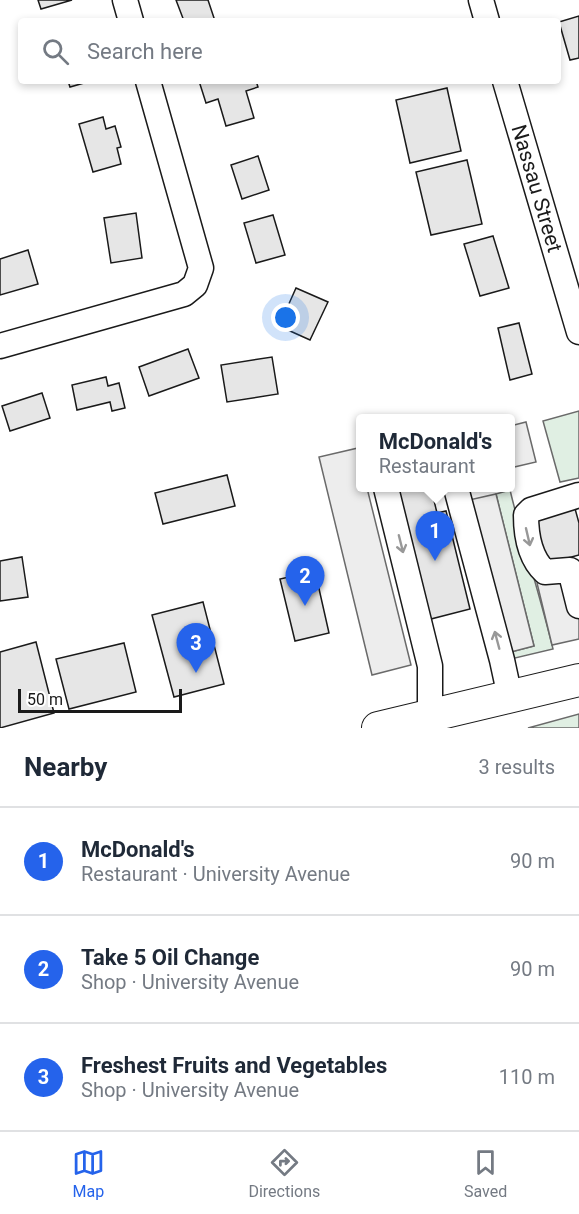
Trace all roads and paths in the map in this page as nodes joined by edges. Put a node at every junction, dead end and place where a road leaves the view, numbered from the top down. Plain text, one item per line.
1 (125, 0) edge
2 (481, 0) edge
3 (130, 18) edge
4 (486, 18) edge
5 (149, 84) edge
6 (506, 84) edge
7 (579, 332) edge
8 (0, 346) edge
9 (387, 492) edge
10 (457, 492) edge
11 (579, 495) edge
12 (579, 606) edge
13 (579, 680) edge
14 (510, 697) junction
15 (430, 716) junction
16 (378, 728) edge

1 - 3 street
2 - 4 street
5 - 8 street
6 - 7 street, Nassau Street
9 -> 15 street
14 -> 10 street
11 -> 12 street
13 - 14 main road
14 - 15 main road
15 - 16 main road

